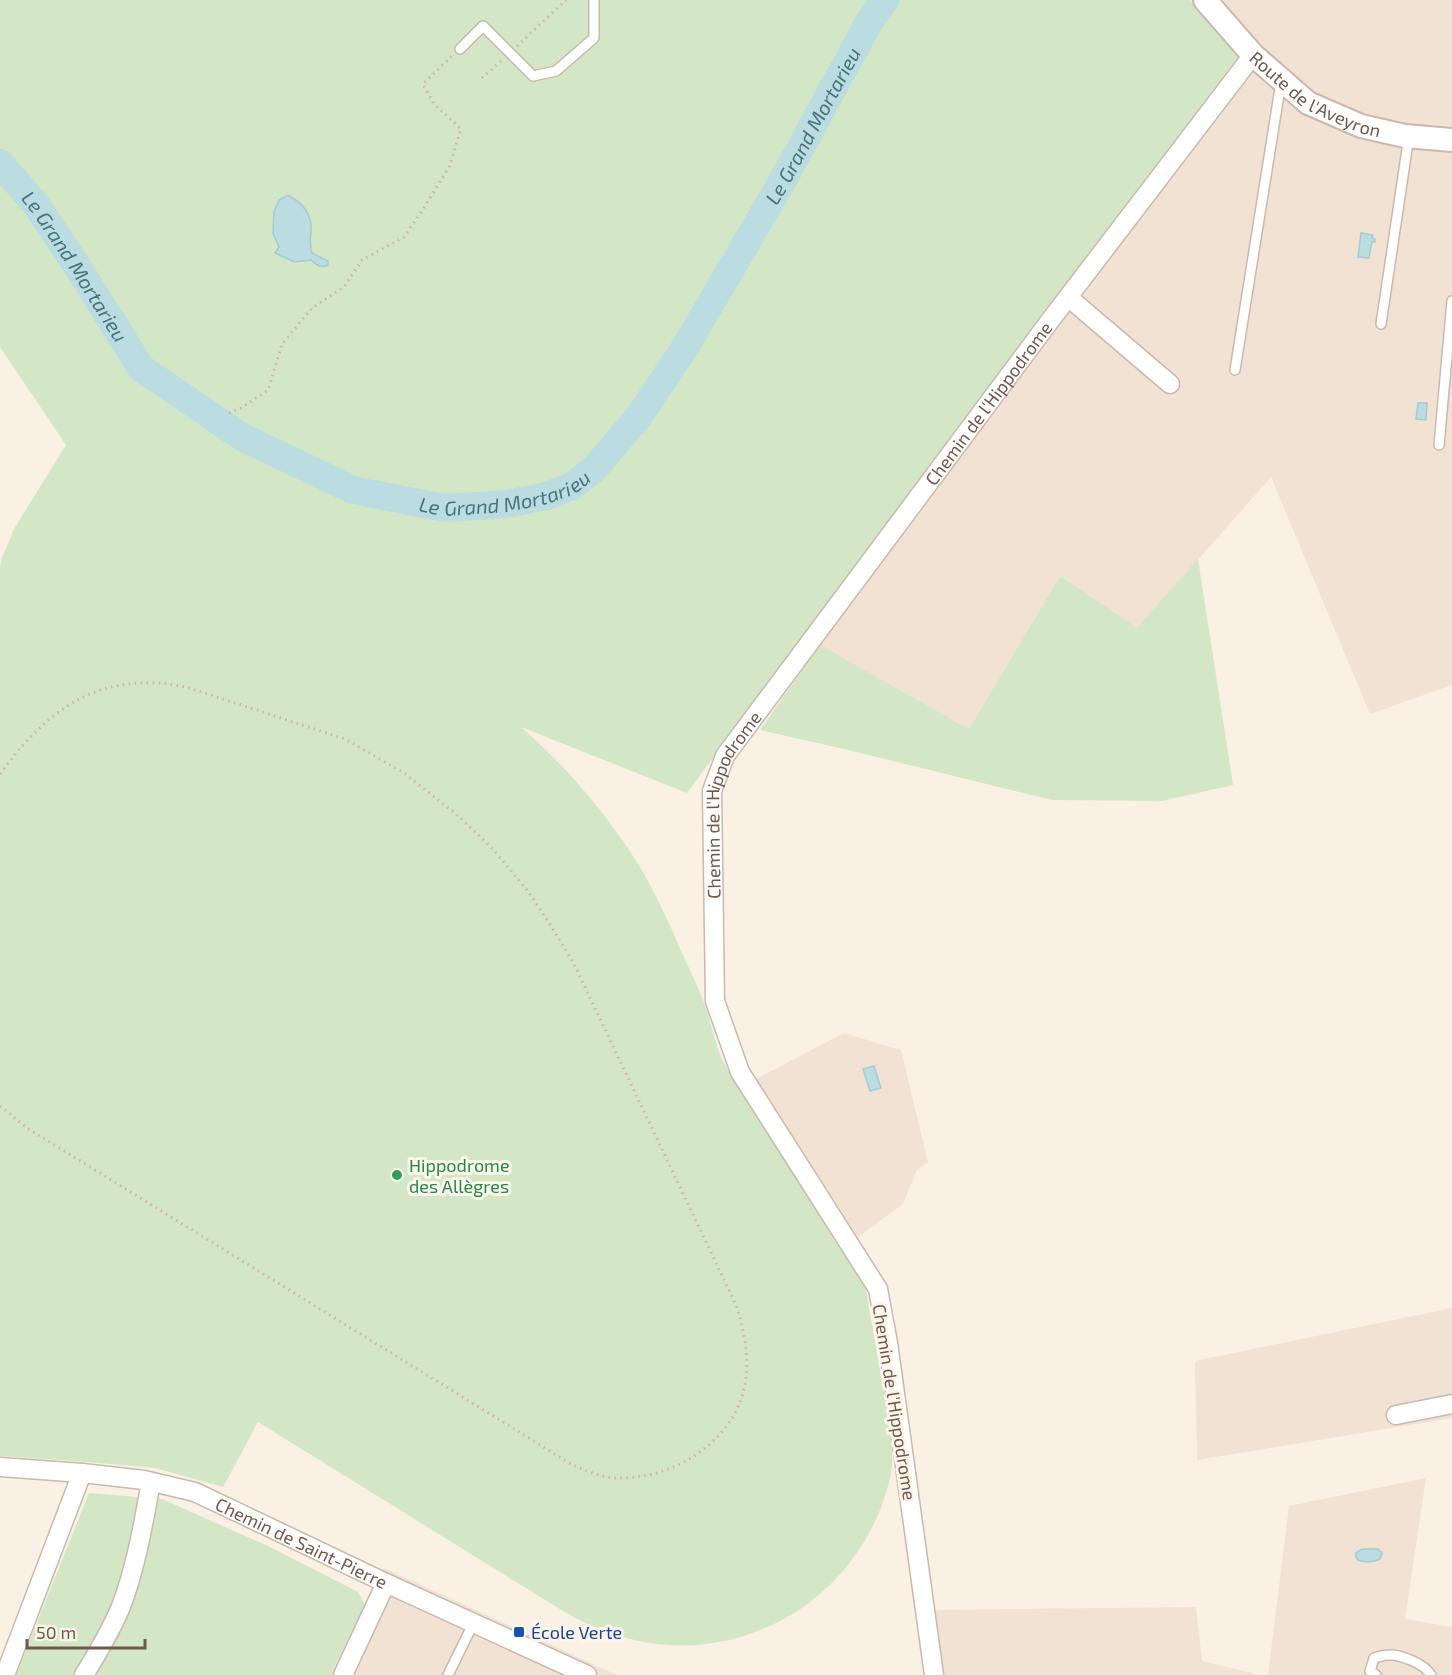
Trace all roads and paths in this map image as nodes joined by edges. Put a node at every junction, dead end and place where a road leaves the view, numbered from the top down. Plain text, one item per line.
1 (566, 0) edge
2 (594, 0) edge
3 (1205, 0) edge
4 (460, 49) joint
5 (510, 53) junction
6 (1253, 55) junction
7 (482, 78) dead end
8 (1281, 80) junction
9 (1409, 136) junction
10 (1452, 140) edge
11 (1068, 297) junction
12 (1452, 301) edge
13 (1381, 324) dead end
14 (1235, 370) dead end
15 (1170, 384) dead end
16 (229, 413) dead end
17 (1439, 445) dead end
18 (0, 774) edge
19 (0, 1106) edge
20 (1452, 1404) edge
21 (1396, 1415) dead end
22 (0, 1467) edge
23 (82, 1473) junction
24 (151, 1482) junction
25 (386, 1582) junction
26 (474, 1622) junction
27 (5, 1675) edge
28 (84, 1675) edge
29 (343, 1675) edge
30 (448, 1675) edge
31 (587, 1675) edge
32 (934, 1675) edge
33 (1376, 1675) edge
34 (1431, 1675) edge

1 - 5 path
2 - 5 lane
3 - 6 street, Route de l'Aveyron
4 - 5 lane
4 - 16 path
5 - 7 path
6 - 8 street, Route de l'Aveyron
6 - 11 street, Chemin de l'Hippodrome
8 - 9 street, Route de l'Aveyron
8 - 14 lane
9 - 10 street, Route de l'Aveyron
9 - 13 lane
11 - 15 street
11 - 32 street, Chemin de l'Hippodrome
12 - 17 lane
18 - 19 path
20 - 21 street
22 - 23 street, Chemin de Saint-Pierre
23 - 24 street, Chemin de Saint-Pierre
23 - 27 street
24 - 25 street, Chemin de Saint-Pierre
24 - 28 street
25 - 26 street, Chemin de Saint-Pierre
25 - 29 street
26 - 30 lane
26 - 31 street, Chemin de Saint-Pierre
33 - 34 lane

